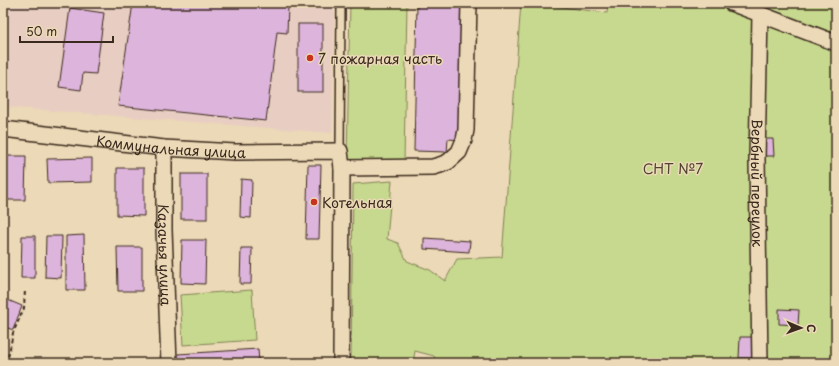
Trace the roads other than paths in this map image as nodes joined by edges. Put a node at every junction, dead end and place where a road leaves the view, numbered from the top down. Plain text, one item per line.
1 (341, 3) edge
2 (470, 3) edge
3 (731, 3) edge
4 (760, 9) edge
5 (836, 42) edge
6 (3, 129) edge
7 (164, 148) junction
8 (340, 151) junction
9 (342, 168) junction
10 (169, 363) edge
11 (341, 363) edge
12 (760, 363) edge

1 - 8 lane
2 - 9 street
3 - 4 street
4 - 5 street
4 - 12 street, Вербный переулок
6 - 7 street, Коммунальная улица
7 - 8 street, Коммунальная улица
7 - 10 street, Казачья улица
8 - 9 street
9 - 11 street

